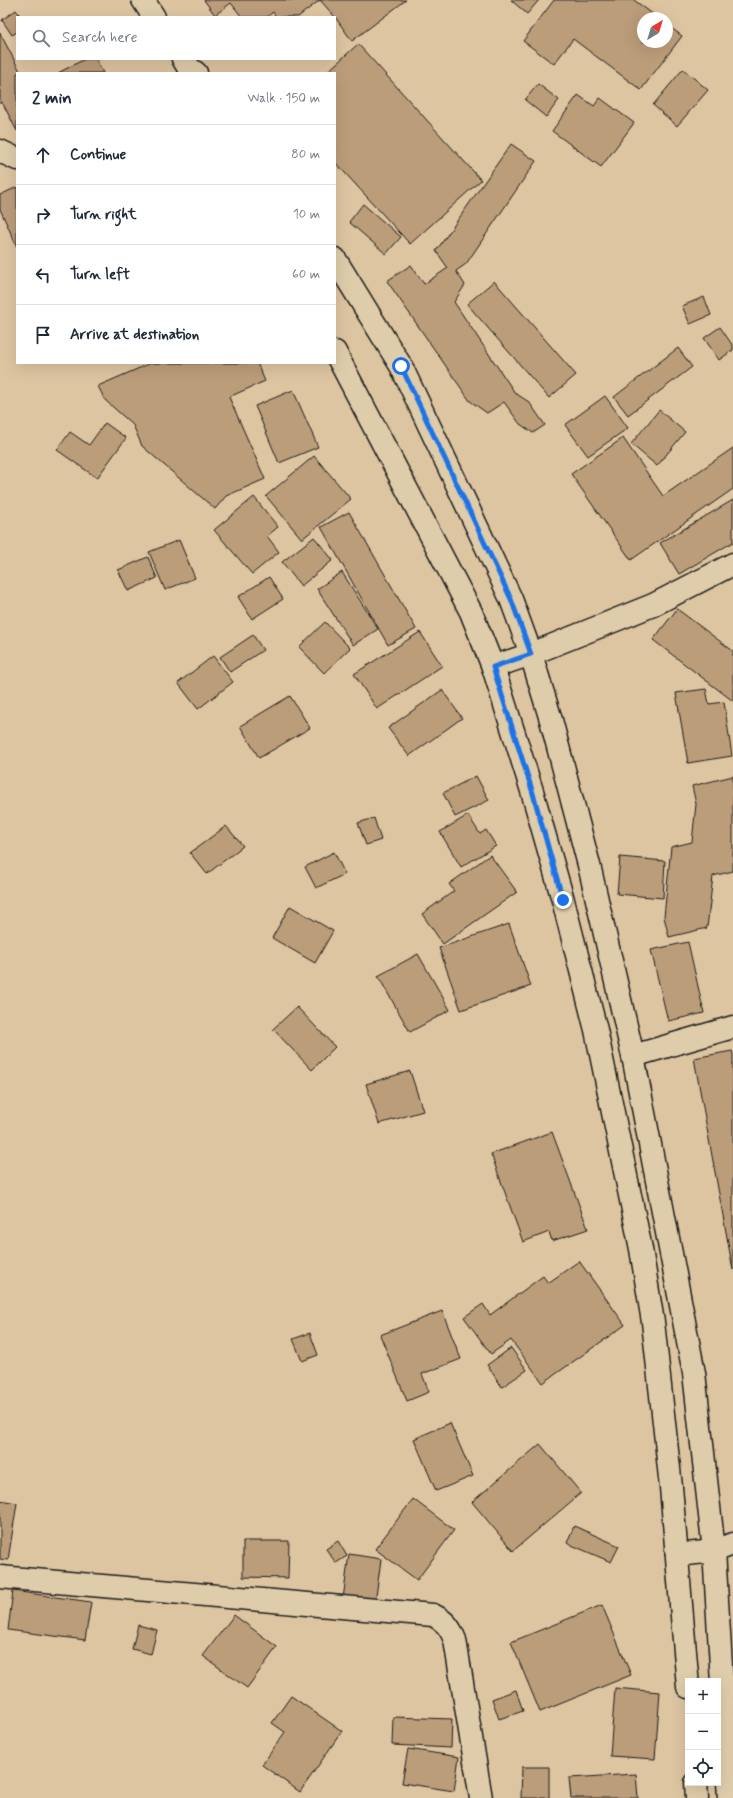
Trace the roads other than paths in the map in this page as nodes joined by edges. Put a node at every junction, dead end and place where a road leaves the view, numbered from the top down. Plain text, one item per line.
1 (143, 0) edge
2 (153, 16) edge
3 (0, 151) edge
4 (16, 159) edge
5 (336, 261) edge
6 (336, 354) edge
7 (733, 564) edge
8 (531, 654) junction
9 (493, 667) junction
10 (733, 1027) edge
11 (633, 1056) junction
12 (723, 1547) edge
13 (677, 1555) junction
14 (0, 1577) edge
15 (687, 1678) edge
16 (696, 1786) edge
17 (481, 1798) edge
18 (697, 1798) edge
19 (729, 1798) edge

1 - 2 main road
3 - 4 main road
5 - 8 main road
6 - 9 main road
7 - 8 main road
8 - 9 main road
8 - 11 main road
9 - 13 main road
10 - 11 main road
11 - 12 main road
12 - 13 main road
12 - 19 main road
13 - 15 main road
14 - 17 main road
16 - 18 main road

